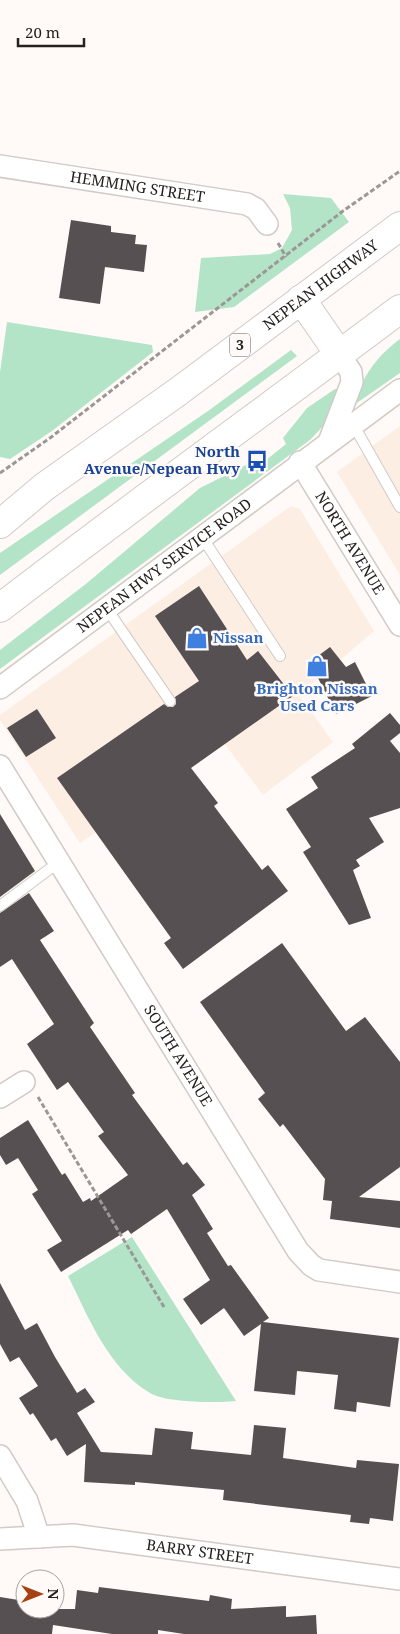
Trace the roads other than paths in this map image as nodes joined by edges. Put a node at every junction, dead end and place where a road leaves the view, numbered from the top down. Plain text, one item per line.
1 (0, 166) edge
2 (267, 224) dead end
3 (400, 226) edge
4 (301, 299) junction
5 (400, 309) edge
6 (340, 354) junction
7 (400, 390) edge
8 (353, 424) junction
9 (329, 443) junction
10 (300, 462) junction
11 (400, 506) edge
12 (0, 524) edge
13 (202, 538) junction
14 (0, 608) edge
15 (106, 609) junction
16 (400, 625) edge
17 (280, 656) dead end
18 (0, 688) edge
19 (170, 700) dead end
20 (0, 766) edge
21 (59, 862) junction
22 (0, 906) edge
23 (24, 1082) road end
24 (0, 1097) edge
25 (400, 1282) edge
26 (0, 1456) edge
27 (39, 1537) junction
28 (0, 1540) edge
29 (400, 1579) edge

1 - 2 street, HEMMING STREET
3 - 4 highway, NEPEAN HIGHWAY / 3
4 - 6 highway
4 - 12 highway, NEPEAN HIGHWAY / 3
5 - 6 highway
6 - 9 street
6 - 14 highway
7 - 8 street, NEPEAN HWY SERVICE ROAD
8 - 9 street, NEPEAN HWY SERVICE ROAD
8 - 11 lane
9 - 10 street, NEPEAN HWY SERVICE ROAD
10 - 13 street, NEPEAN HWY SERVICE ROAD
10 - 16 street, NORTH AVENUE
13 - 15 street, NEPEAN HWY SERVICE ROAD
13 - 17 lane
15 - 18 street, NEPEAN HWY SERVICE ROAD
15 - 19 lane
20 - 21 street, SOUTH AVENUE
21 - 22 lane
21 - 25 street, SOUTH AVENUE
23 - 24 street
26 - 27 street
27 - 28 street, BARRY STREET
27 - 29 street, BARRY STREET

